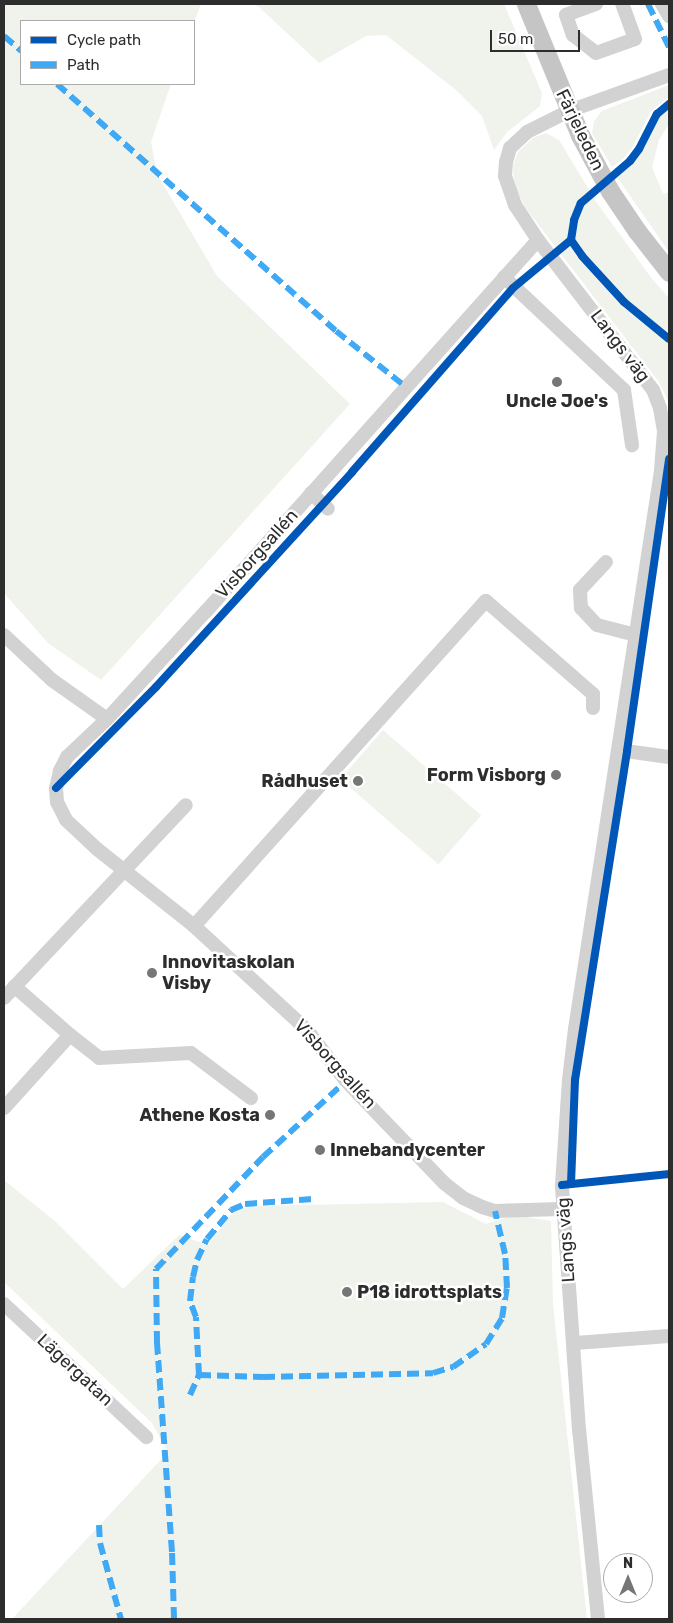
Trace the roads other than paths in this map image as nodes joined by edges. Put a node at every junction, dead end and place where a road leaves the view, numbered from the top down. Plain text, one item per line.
1 (526, 4) edge
2 (596, 4) edge
3 (622, 4) edge
4 (662, 4) edge
5 (669, 16) edge
6 (669, 75) edge
7 (569, 111) junction
8 (538, 240) junction
9 (669, 272) edge
10 (504, 277) junction
11 (632, 445) dead end
12 (311, 493) junction
13 (328, 509) dead end
14 (606, 562) dead end
15 (4, 635) edge
16 (636, 635) junction
17 (593, 708) dead end
18 (107, 719) junction
19 (619, 750) junction
20 (669, 757) edge
21 (186, 805) dead end
22 (125, 869) junction
23 (194, 926) junction
24 (14, 986) junction
25 (4, 998) edge
26 (70, 1035) junction
27 (250, 1098) dead end
28 (4, 1108) edge
29 (562, 1210) junction
30 (4, 1304) edge
31 (669, 1336) edge
32 (575, 1343) junction
33 (146, 1437) dead end
34 (598, 1619) edge

1 - 7 main road, Färjeleden
2 - 3 street
4 - 5 street
6 - 7 street, Langs väg
7 - 8 street, Langs väg
7 - 9 main road, Färjeleden
8 - 10 street, Visborgsallén
8 - 16 street, Langs väg
10 - 11 street
10 - 12 street, Visborgsallén
12 - 13 street
12 - 18 street, Visborgsallén
14 - 16 street
15 - 18 street
16 - 19 street, Langs väg
17 - 23 street
18 - 22 street, Visborgsallén
19 - 20 street
19 - 29 street, Langs väg
21 - 22 street
22 - 23 street, Visborgsallén
22 - 24 street
23 - 29 street, Visborgsallén
24 - 25 street
24 - 26 street
26 - 27 street
26 - 28 street
29 - 32 street, Langs väg
30 - 33 street, Lägergatan
31 - 32 street
32 - 34 street, Langs väg

